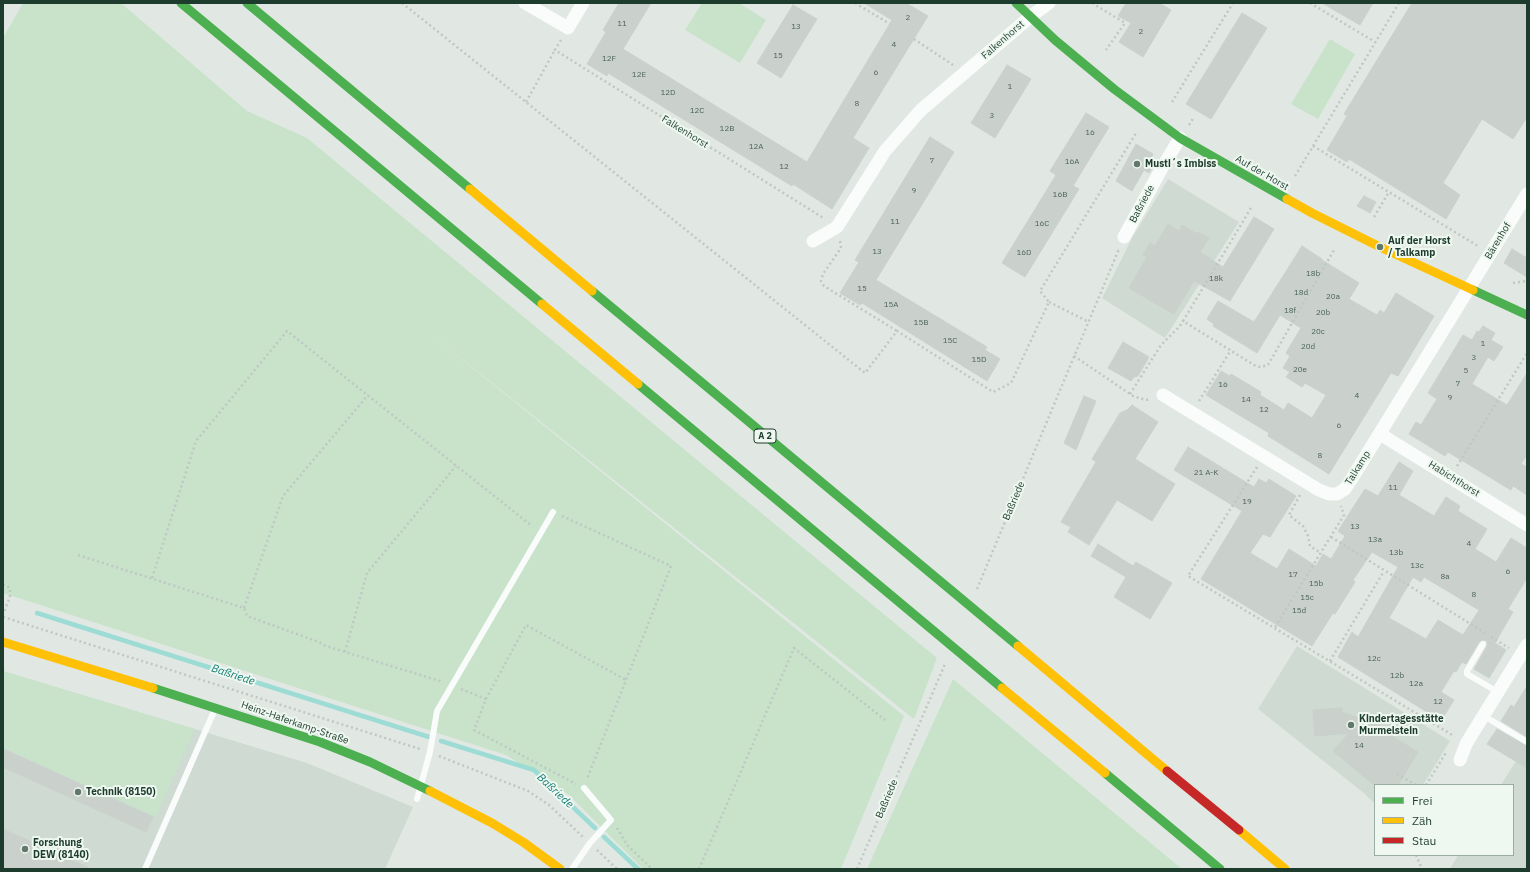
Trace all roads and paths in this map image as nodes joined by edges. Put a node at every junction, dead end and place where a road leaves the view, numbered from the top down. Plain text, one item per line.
1 (181, 3) edge
2 (246, 3) edge
3 (525, 3) edge
4 (583, 3) edge
5 (855, 3) edge
6 (1016, 3) edge
7 (1049, 3) edge
8 (1092, 3) edge
9 (1233, 3) edge
10 (1310, 3) edge
11 (1398, 3) edge
12 (1030, 17) junction
13 (890, 24) dead end
14 (568, 28) junction
15 (914, 39) dead end
16 (1375, 42) junction
17 (556, 50) junction
18 (1106, 50) dead end
19 (961, 76) junction
20 (526, 102) dead end
21 (1172, 102) dead end
22 (1180, 138) junction
23 (1313, 146) junction
24 (1295, 176) dead end
25 (1389, 192) junction
26 (1527, 194) edge
27 (1251, 208) dead end
28 (1374, 217) dead end
29 (837, 227) junction
30 (1124, 236) joint
31 (813, 241) dead end
32 (1334, 250) dead end
33 (1491, 254) junction
34 (1527, 281) edge
35 (1513, 283) dead end
36 (1469, 289) junction
37 (1049, 302) dead end
38 (1527, 315) edge
39 (1183, 321) junction
40 (1089, 322) junction
41 (897, 330) dead end
42 (1231, 350) junction
43 (1527, 352) edge
44 (1074, 356) junction
45 (1130, 394) junction
46 (368, 395) junction
47 (1163, 395) joint
48 (1192, 413) junction
49 (1380, 434) junction
50 (1263, 457) junction
51 (456, 466) junction
52 (1451, 477) junction
53 (1308, 484) junction
54 (1337, 494) junction
55 (552, 512) joint
56 (1527, 525) edge
57 (541, 533) junction
58 (1331, 537) junction
59 (1321, 553) junction
60 (78, 555) dead end
61 (1384, 571) junction
62 (152, 578) junction
63 (3, 584) edge
64 (976, 590) dead end
65 (244, 608) junction
66 (3, 615) edge
67 (1275, 627) junction
68 (3, 642) edge
69 (1483, 644) dead end
70 (1524, 650) edge
71 (345, 652) junction
72 (1330, 661) junction
73 (946, 663) dead end
74 (626, 680) junction
75 (453, 685) junction
76 (1498, 692) junction
77 (486, 699) junction
78 (216, 708) junction
79 (1484, 716) junction
80 (885, 720) dead end
81 (1527, 742) edge
82 (1452, 743) dead end
83 (1448, 749) dead end
84 (430, 752) junction
85 (1460, 760) dead end
86 (1397, 774) dead end
87 (1414, 784) edge
88 (1427, 784) edge
89 (421, 786) junction
90 (584, 788) junction
91 (417, 798) dead end
92 (611, 820) junction
93 (590, 843) junction
94 (1416, 856) edge
95 (144, 869) edge
96 (560, 869) edge
97 (572, 869) edge
98 (617, 869) edge
99 (652, 869) edge
100 (699, 869) edge
101 (857, 869) edge
102 (1220, 869) edge
103 (1285, 869) edge
104 (1422, 869) edge

1 - 102 main road
2 - 103 main road, A 2
3 - 14 street
4 - 14 street
5 - 13 path
6 - 12 main road, Auf der Horst
7 - 12 street, Falkenhorst
8 - 18 path
9 - 21 path
10 - 16 path
11 - 16 path
12 - 19 street, Falkenhorst
12 - 22 main road, Auf der Horst
14 - 17 path
15 - 19 path
16 - 23 path
17 - 20 path
17 - 29 path, Falkenhorst
19 - 29 street, Falkenhorst
22 - 30 street, Baßriede
22 - 36 main road, Auf der Horst
23 - 24 path
23 - 25 path
25 - 28 path
25 - 33 path
26 - 33 street, Bärenhof
27 - 39 path
29 - 31 street, Falkenhorst
29 - 41 path
30 - 40 path, Baßriede
32 - 42 path
33 - 36 street, Bärenhof
34 - 35 path
36 - 38 main road, Auf der Horst
36 - 49 street, Talkamp
37 - 40 path
39 - 42 path
39 - 45 path
40 - 44 path, Baßriede
42 - 48 path
43 - 52 path
44 - 45 path
44 - 64 path, Baßriede
45 - 47 path
46 - 51 path
46 - 62 path
46 - 65 path
47 - 48 street, Talkamp
48 - 50 street, Talkamp
49 - 52 street, Habichthorst
49 - 54 street, Talkamp
50 - 53 street, Talkamp
50 - 67 path
51 - 57 path
51 - 71 path
52 - 56 street, Habichthorst
53 - 54 street, Talkamp
53 - 59 path
54 - 58 path
55 - 57 lane
55 - 74 path
57 - 75 lane
58 - 59 path
58 - 61 path
59 - 67 path
60 - 62 path
61 - 70 path
61 - 72 path
62 - 65 path
63 - 66 path
65 - 71 path
66 - 84 path
67 - 72 path
68 - 78 main road, Heinz-Haferkamp-Straße
69 - 76 lane
70 - 76 street
71 - 75 path
72 - 82 path
73 - 101 path, Baßriede
74 - 77 path
74 - 90 path
75 - 77 path
75 - 84 lane
76 - 79 street
77 - 90 path
78 - 89 main road, Heinz-Haferkamp-Straße
78 - 95 lane
79 - 81 lane
79 - 85 street
80 - 100 path
83 - 88 path
84 - 89 lane
84 - 93 path
86 - 87 path
89 - 91 lane
89 - 96 main road, Heinz-Haferkamp-Straße
90 - 92 lane
92 - 93 lane
92 - 99 path
93 - 97 lane
93 - 98 path
94 - 104 path

